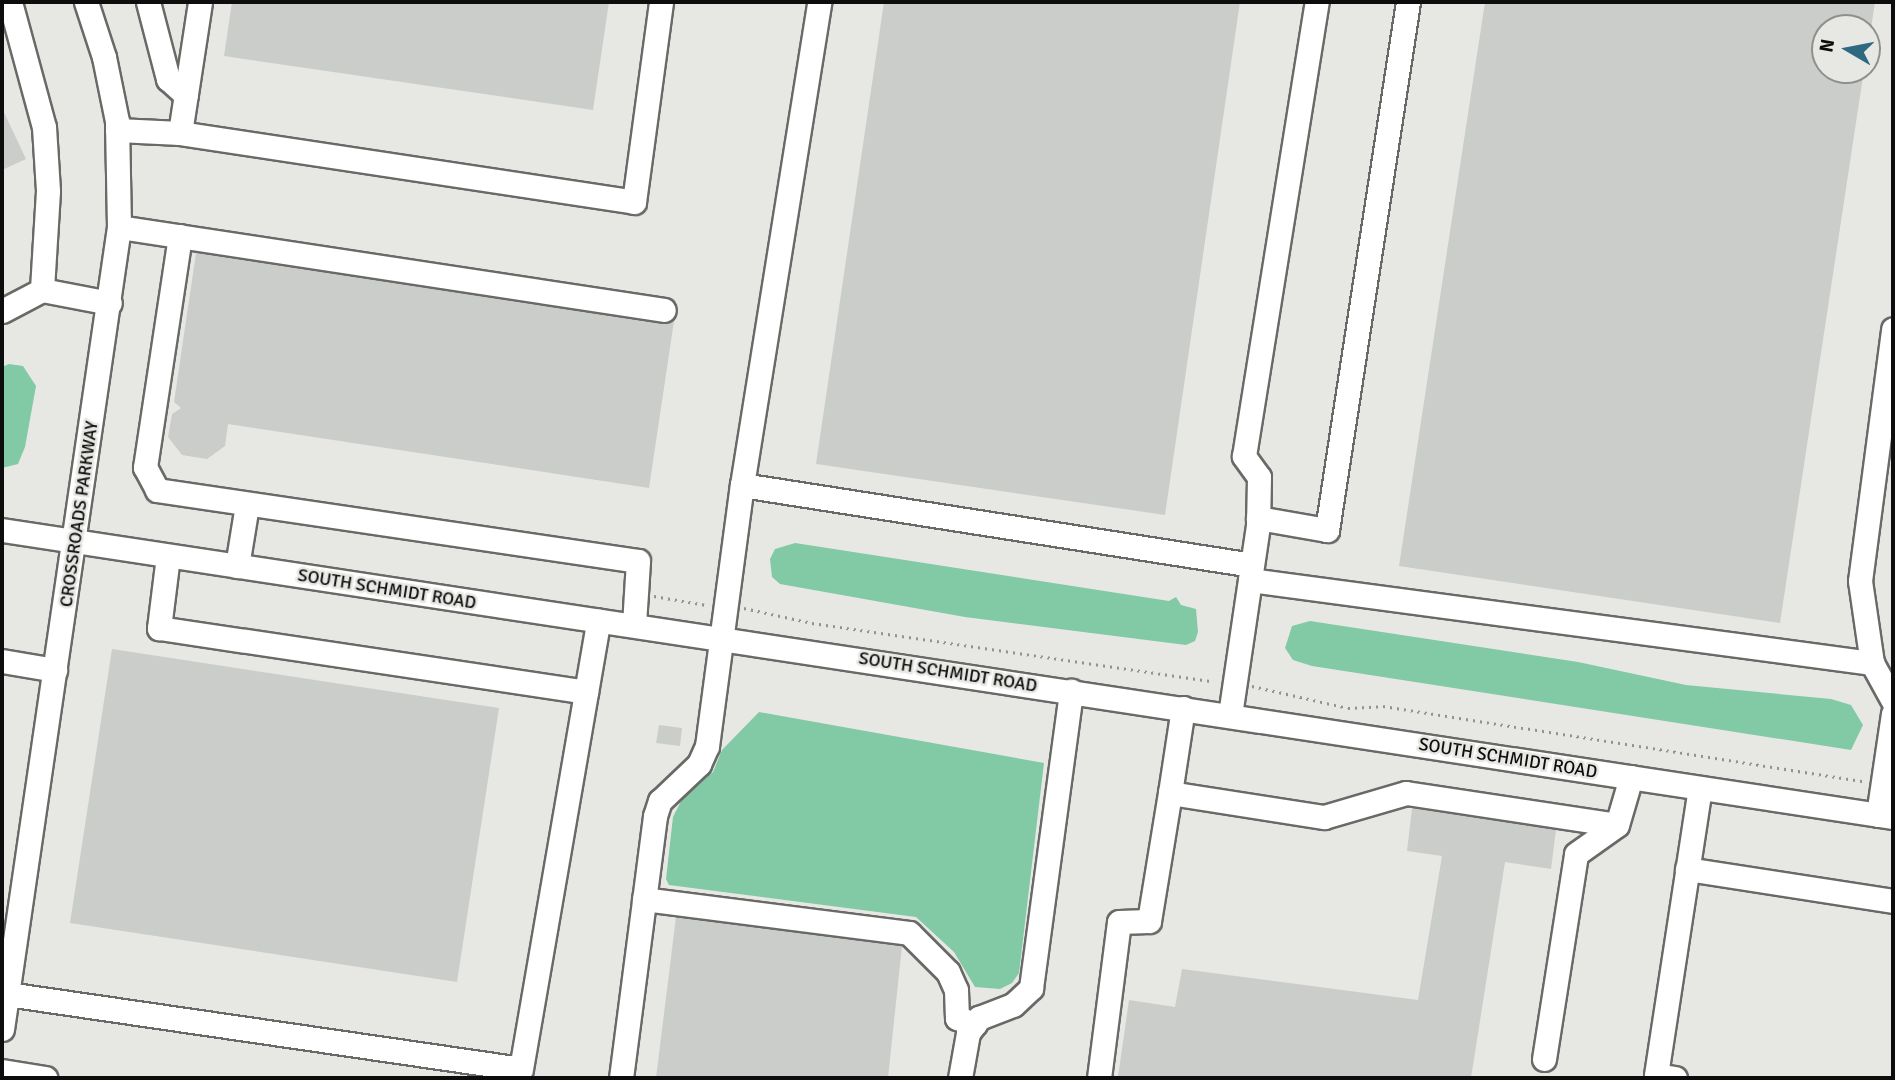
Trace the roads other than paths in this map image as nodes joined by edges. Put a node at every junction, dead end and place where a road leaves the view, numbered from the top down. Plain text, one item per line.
1 (10, 2) edge
2 (86, 2) edge
3 (148, 2) edge
4 (200, 2) edge
5 (661, 2) edge
6 (819, 2) edge
7 (1317, 2) edge
8 (1408, 2) edge
9 (186, 95) junction
10 (117, 130) junction
11 (180, 134) junction
12 (120, 227) junction
13 (180, 236) junction
14 (42, 290) junction
15 (110, 303) junction
16 (664, 310) dead end
17 (2, 311) edge
18 (1893, 328) edge
19 (742, 485) junction
20 (247, 505) junction
21 (1258, 518) junction
22 (2, 530) edge
23 (75, 541) junction
24 (168, 556) junction
25 (237, 566) junction
26 (1251, 573) junction
27 (598, 621) junction
28 (634, 625) junction
29 (719, 637) junction
30 (2, 661) edge
31 (1872, 663) junction
32 (55, 670) junction
33 (1071, 691) junction
34 (586, 692) junction
35 (1893, 701) edge
36 (1183, 708) junction
37 (1893, 714) edge
38 (1230, 715) junction
39 (1631, 777) junction
40 (1700, 788) junction
41 (1170, 793) junction
42 (1886, 816) edge
43 (1617, 825) junction
44 (1688, 869) junction
45 (644, 899) junction
46 (1893, 901) edge
47 (6, 981) edge
48 (975, 1024) junction
49 (2, 1029) edge
50 (1544, 1059) dead end
51 (2, 1071) edge
52 (45, 1078) edge
53 (621, 1078) edge
54 (960, 1078) edge
55 (1099, 1078) edge
56 (1675, 1078) edge

1 - 14 street
2 - 10 street, CROSSROADS PARKWAY
3 - 9 street
4 - 9 street
5 - 11 street
6 - 19 street
7 - 21 street
8 - 21 street
9 - 11 street
10 - 11 street
10 - 12 street, CROSSROADS PARKWAY
12 - 13 street
12 - 15 street, CROSSROADS PARKWAY
13 - 16 street
13 - 20 street
14 - 15 street
14 - 17 street
15 - 23 street, CROSSROADS PARKWAY
18 - 31 street
19 - 26 street
19 - 29 street
20 - 25 street
20 - 28 street
21 - 26 street
22 - 23 street, SOUTH SCHMIDT ROAD
23 - 24 street, SOUTH SCHMIDT ROAD
23 - 32 street, CROSSROADS PARKWAY
24 - 25 street, SOUTH SCHMIDT ROAD
24 - 34 street
25 - 27 street, SOUTH SCHMIDT ROAD
26 - 31 street
26 - 38 street
27 - 28 street, SOUTH SCHMIDT ROAD
27 - 34 street
28 - 29 street, SOUTH SCHMIDT ROAD
29 - 33 street, SOUTH SCHMIDT ROAD
29 - 45 street
30 - 32 street
31 - 35 street
32 - 47 street, CROSSROADS PARKWAY
33 - 36 street, SOUTH SCHMIDT ROAD
33 - 48 street
34 - 47 street
36 - 38 street, SOUTH SCHMIDT ROAD
36 - 41 street
37 - 42 street
38 - 39 street, SOUTH SCHMIDT ROAD
39 - 40 street, SOUTH SCHMIDT ROAD
39 - 43 street
40 - 42 street, SOUTH SCHMIDT ROAD
40 - 44 street
41 - 43 street
41 - 55 street
43 - 50 street
44 - 46 street
44 - 56 street
45 - 48 street
45 - 53 street
47 - 49 street, CROSSROADS PARKWAY
48 - 54 street
51 - 52 street

